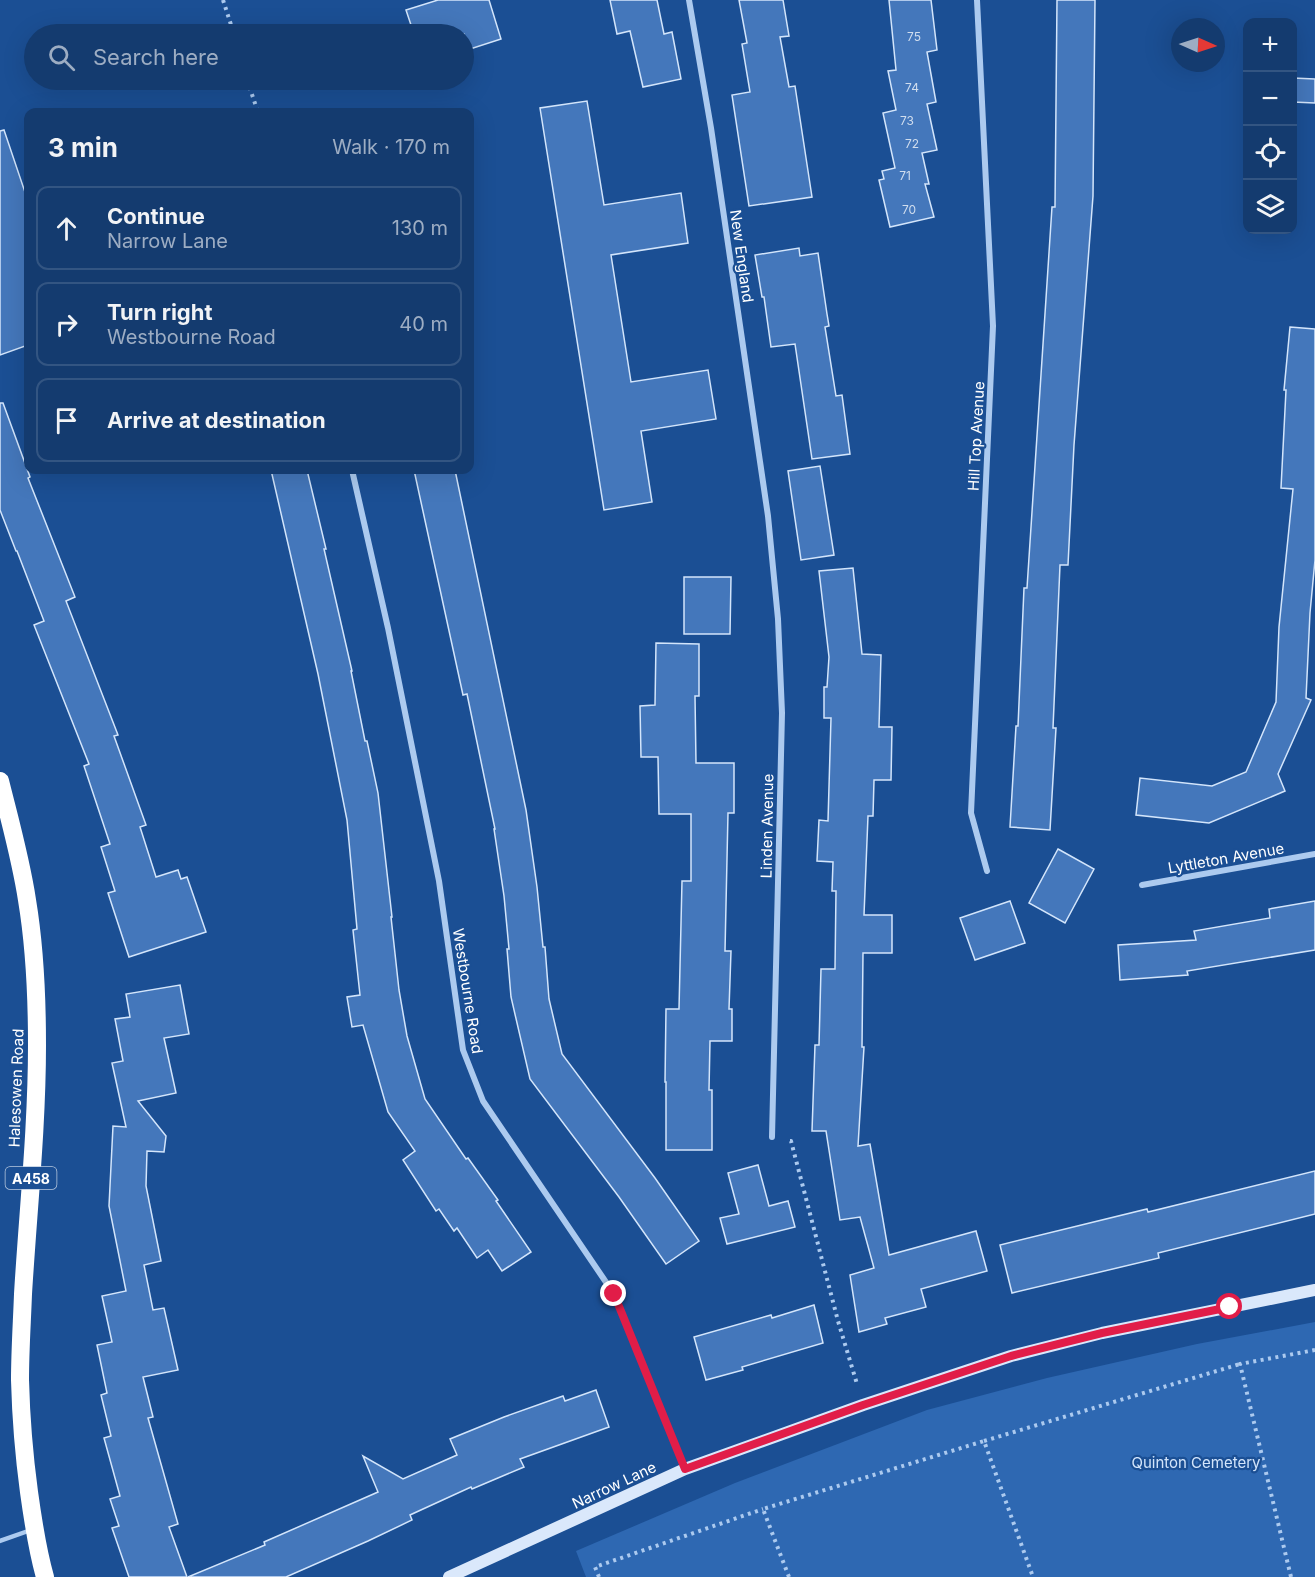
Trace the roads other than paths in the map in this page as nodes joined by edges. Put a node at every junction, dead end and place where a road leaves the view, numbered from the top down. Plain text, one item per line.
1 (689, 0) edge
2 (977, 0) edge
3 (353, 474) edge
4 (768, 516) joint
5 (0, 781) edge
6 (1315, 854) edge
7 (987, 870) dead end
8 (1142, 885) dead end
9 (772, 1137) road end
10 (1315, 1290) edge
11 (685, 1469) junction
12 (34, 1529) junction
13 (0, 1540) edge
14 (45, 1577) edge
15 (449, 1577) edge

1 - 4 street, New England
2 - 7 street, Hill Top Avenue
3 - 11 street, Westbourne Road
4 - 9 street, Linden Avenue
5 - 12 highway, Halesowen Road / A458
6 - 8 street, Lyttleton Avenue
10 - 11 main road, Narrow Lane
11 - 15 main road, Narrow Lane
12 - 13 lane
12 - 14 highway, Halesowen Road / A458

